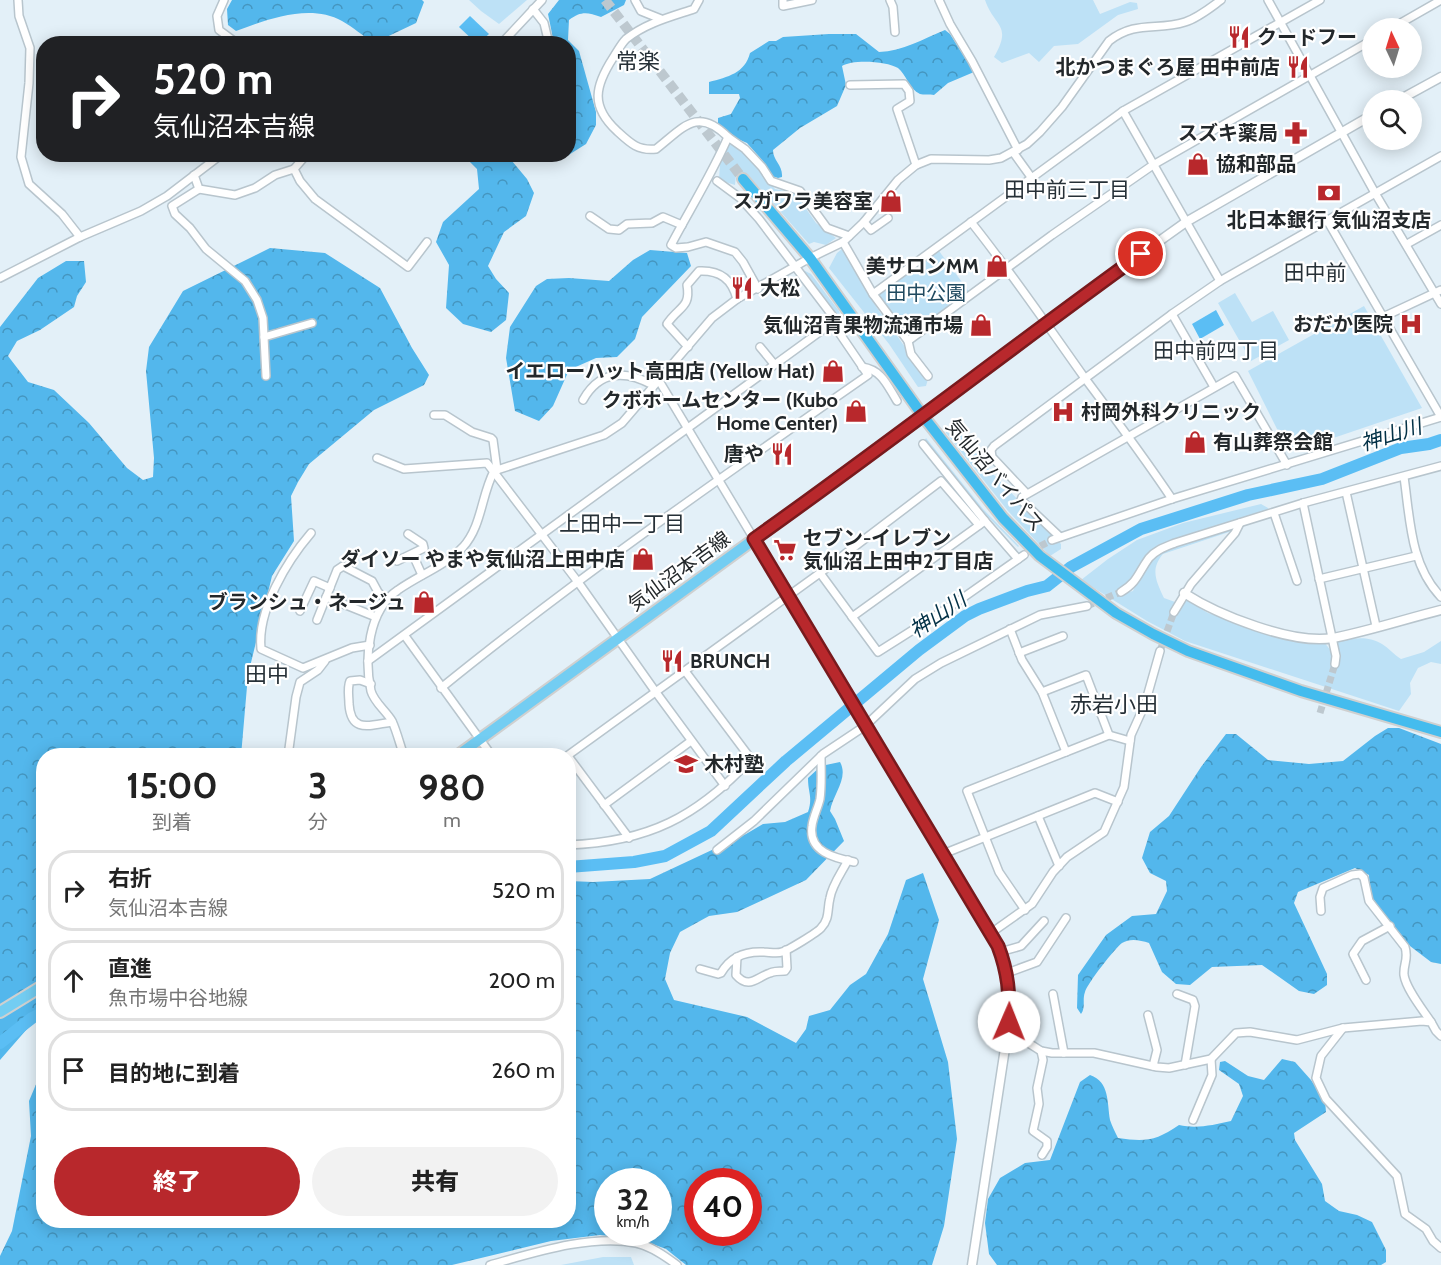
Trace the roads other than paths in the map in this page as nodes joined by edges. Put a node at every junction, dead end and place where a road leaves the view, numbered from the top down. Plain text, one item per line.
1 (18, 0) edge
2 (224, 0) edge
3 (542, 0) edge
4 (635, 0) edge
5 (699, 0) edge
6 (783, 0) edge
7 (812, 0) edge
8 (890, 0) edge
9 (939, 0) edge
10 (1221, 0) edge
11 (1268, 0) edge
12 (1320, 0) edge
13 (1441, 0) edge
14 (533, 9) junction
15 (1410, 18) edge
16 (661, 19) junction
17 (1281, 23) junction
18 (895, 32) dead end
19 (227, 36) edge
20 (508, 36) edge
21 (547, 36) edge
22 (1362, 46) edge
23 (1309, 76) junction
24 (1441, 77) edge
25 (850, 85) dead end
26 (1417, 90) edge
27 (1123, 111) junction
28 (1362, 121) edge
29 (1342, 132) junction
30 (728, 137) junction
31 (1015, 151) junction
32 (1441, 156) edge
33 (211, 162) edge
34 (300, 162) edge
35 (916, 165) junction
36 (1153, 165) junction
37 (294, 169) junction
38 (194, 175) junction
39 (1031, 177) junction
40 (743, 179) tunnel mouth
41 (717, 181) dead end
42 (199, 189) junction
43 (1375, 194) junction
44 (590, 216) dead end
45 (888, 218) dead end
46 (1327, 220) junction
47 (864, 222) junction
48 (971, 222) junction
49 (1186, 222) junction
50 (682, 225) junction
51 (1441, 225) edge
52 (80, 237) junction
53 (846, 239) junction
54 (427, 242) dead end
55 (1407, 244) junction
56 (810, 258) junction
57 (795, 267) junction
58 (1008, 268) junction
59 (0, 278) edge
60 (1220, 281) junction
61 (758, 289) junction
62 (1438, 292) edge
63 (873, 294) junction
64 (737, 299) junction
65 (1441, 304) edge
66 (1172, 314) junction
67 (1383, 317) junction
68 (836, 320) junction
69 (1046, 322) junction
70 (312, 323) dead end
71 (264, 337) junction
72 (908, 342) junction
73 (688, 347) junction
74 (760, 347) dead end
75 (774, 364) junction
76 (862, 367) junction
77 (266, 376) dead end
78 (928, 376) dead end
79 (1086, 378) junction
80 (656, 382) junction
81 (1214, 387) junction
82 (583, 400) dead end
83 (897, 401) dead end
84 (434, 416) dead end
85 (923, 416) junction
86 (1441, 417) edge
87 (687, 428) junction
88 (1129, 436) junction
89 (923, 444) dead end
90 (377, 458) dead end
91 (1287, 465) junction
92 (1441, 466) edge
93 (496, 471) junction
94 (1404, 477) junction
95 (718, 480) junction
96 (1346, 492) junction
97 (1026, 494) junction
98 (1172, 499) junction
99 (1303, 503) junction
100 (1274, 513) junction
101 (982, 523) junction
102 (1240, 524) junction
103 (311, 533) dead end
104 (408, 534) dead end
105 (541, 534) junction
106 (754, 539) junction
107 (413, 555) junction
108 (1416, 556) junction
109 (397, 561) dead end
110 (1362, 569) junction
111 (820, 573) junction
112 (422, 575) junction
113 (1319, 579) junction
114 (1297, 581) dead end
115 (578, 582) junction
116 (330, 588) junction
117 (1121, 592) tunnel mouth
118 (1184, 593) junction
119 (787, 596) junction
120 (327, 597) junction
121 (1441, 597) edge
122 (386, 600) junction
123 (1087, 606) tunnel mouth
124 (1441, 610) edge
125 (300, 611) dead end
126 (1174, 612) tunnel mouth
127 (376, 617) junction
128 (852, 617) junction
129 (317, 620) dead end
130 (1376, 626) junction
131 (1010, 629) junction
132 (405, 636) junction
133 (1063, 636) dead end
134 (618, 638) junction
135 (1331, 638) junction
136 (370, 645) junction
137 (1160, 651) tunnel mouth
138 (1019, 653) junction
139 (325, 661) junction
140 (368, 661) junction
141 (1335, 664) tunnel mouth
142 (685, 671) junction
143 (371, 684) junction
144 (441, 688) junction
145 (655, 692) junction
146 (1042, 692) junction
147 (392, 722) junction
148 (865, 725) junction
149 (1441, 732) edge
150 (1109, 735) junction
151 (480, 740) junction
152 (691, 741) junction
153 (1130, 741) junction
154 (289, 748) edge
155 (401, 748) edge
156 (468, 748) edge
157 (486, 748) edge
158 (576, 750) edge
159 (1066, 752) junction
160 (821, 756) junction
161 (576, 767) edge
162 (725, 786) junction
163 (1118, 802) junction
164 (604, 805) junction
165 (1038, 816) junction
166 (985, 837) junction
167 (629, 838) junction
168 (576, 845) edge
169 (717, 850) dead end
170 (943, 854) junction
171 (1059, 866) junction
172 (1026, 910) junction
173 (1321, 911) dead end
174 (1066, 918) dead end
175 (1044, 921) dead end
176 (1390, 926) junction
177 (991, 933) junction
178 (786, 950) junction
179 (1000, 952) junction
180 (736, 957) junction
181 (700, 969) dead end
182 (1007, 973) junction
183 (1366, 980) dead end
184 (36, 989) edge
185 (1053, 994) dead end
186 (1176, 994) dead end
187 (0, 1012) edge
188 (1148, 1015) dead end
189 (1009, 1022) junction
190 (1431, 1022) junction
191 (1343, 1028) junction
192 (1441, 1036) edge
193 (1041, 1051) junction
194 (1064, 1053) junction
195 (1210, 1059) junction
196 (1185, 1065) junction
197 (1154, 1066) junction
198 (1193, 1120) dead end
199 (1042, 1155) dead end
200 (1441, 1248) edge
201 (490, 1265) edge
202 (677, 1265) edge
203 (972, 1265) edge

1 - 52 street
2 - 19 street
3 - 14 street
4 - 16 street
5 - 16 street
6 - 7 street
8 - 18 street
9 - 31 street
10 - 31 street
11 - 17 street
12 - 17 street
13 - 15 street
14 - 20 street
14 - 21 street
16 - 30 street
17 - 23 street
17 - 27 street
22 - 23 street
23 - 29 street
23 - 36 street
24 - 26 street
25 - 35 street
27 - 36 street
27 - 39 street
28 - 29 street
29 - 43 street
29 - 49 street
30 - 50 street
30 - 53 street
31 - 35 street
31 - 39 street
32 - 43 street
33 - 38 street
34 - 37 street
35 - 47 street
36 - 49 street
36 - 58 street
37 - 42 street
37 - 54 street
38 - 42 street
38 - 52 street
39 - 48 street
40 - 56 highway, 気仙沼バイパス
41 - 57 street
42 - 71 street
43 - 46 street
43 - 55 street
44 - 50 street
45 - 47 street
46 - 60 street
46 - 67 street
47 - 53 street
48 - 58 street
48 - 63 street
49 - 60 street
49 - 69 street
50 - 61 street
51 - 55 street
52 - 59 street
53 - 56 street
53 - 63 street
55 - 62 street
56 - 57 street
56 - 85 highway, 気仙沼バイパス
57 - 61 street
57 - 68 street
58 - 69 street
58 - 72 street
60 - 66 street
61 - 64 street
62 - 65 street
62 - 67 street
63 - 72 street
64 - 73 street
64 - 73 street
66 - 79 street
66 - 81 street
67 - 86 street
68 - 75 street
68 - 76 street
69 - 79 street
69 - 85 street
70 - 71 street
71 - 77 street
72 - 78 street
73 - 80 street
74 - 75 street
75 - 87 street
76 - 83 street
76 - 95 street
79 - 88 street
79 - 97 street
80 - 82 street
80 - 87 street
80 - 93 street
81 - 88 street
81 - 91 street
84 - 93 street
85 - 106 main road, 気仙沼本吉線
85 - 149 highway, 気仙沼バイパス
86 - 91 street
87 - 95 street
87 - 105 street
88 - 97 street
88 - 98 street
89 - 101 street
90 - 93 street
91 - 98 street
92 - 94 street
93 - 105 street
93 - 112 street
94 - 96 street
94 - 108 street
95 - 106 street
95 - 115 street
96 - 99 street
96 - 110 street
97 - 98 street
99 - 100 street
99 - 113 street
100 - 102 street
100 - 114 street
101 - 111 street
101 - 128 street
101 - 128 street
102 - 117 street
102 - 118 street
103 - 139 street
104 - 107 street
105 - 115 street
105 - 132 street
106 - 119 street
106 - 134 main road, 気仙沼本吉線
107 - 109 street
107 - 112 street
108 - 110 street
108 - 121 street
110 - 113 street
110 - 130 street
111 - 119 street
111 - 128 street
112 - 122 street
113 - 135 street
115 - 134 street
115 - 144 street
116 - 120 street
116 - 122 street
116 - 125 street
118 - 126 street
118 - 135 street
119 - 142 street
119 - 148 street
120 - 127 street
120 - 129 street
122 - 127 street
123 - 131 street
124 - 130 street
127 - 136 street
130 - 135 street
131 - 138 street
131 - 148 street
132 - 140 street
132 - 144 street
133 - 138 street
134 - 145 street
134 - 151 main road, 気仙沼本吉線
135 - 141 street
136 - 139 street
136 - 140 street
137 - 153 street
138 - 146 street
139 - 154 street
140 - 143 street
142 - 145 street
142 - 162 street
143 - 147 street
143 - 147 street
144 - 151 street
145 - 152 street
145 - 158 street
146 - 150 street
146 - 159 street
147 - 155 street
148 - 160 street
148 - 170 street
150 - 153 street
150 - 159 street
151 - 156 main road, 気仙沼本吉線
151 - 157 street
152 - 162 street
152 - 164 street
153 - 163 street
159 - 166 street
160 - 169 street
160 - 178 street
161 - 164 street
162 - 167 street
163 - 165 street
163 - 171 street
164 - 167 street
165 - 166 street
165 - 171 street
166 - 170 street
166 - 172 street
167 - 168 street
170 - 177 street
171 - 172 street
172 - 177 street
173 - 176 street
174 - 182 street
175 - 179 street
176 - 183 street
176 - 190 street
177 - 179 street
178 - 180 street
178 - 180 street
179 - 182 street
180 - 181 street
182 - 189 street
184 - 187 main road
185 - 194 street
186 - 196 street
188 - 197 street
189 - 193 street
189 - 203 street
190 - 191 street
190 - 192 street
191 - 195 street
191 - 200 street
193 - 194 street
193 - 199 street
194 - 197 street
195 - 196 street
195 - 198 street
196 - 197 street
201 - 202 street

